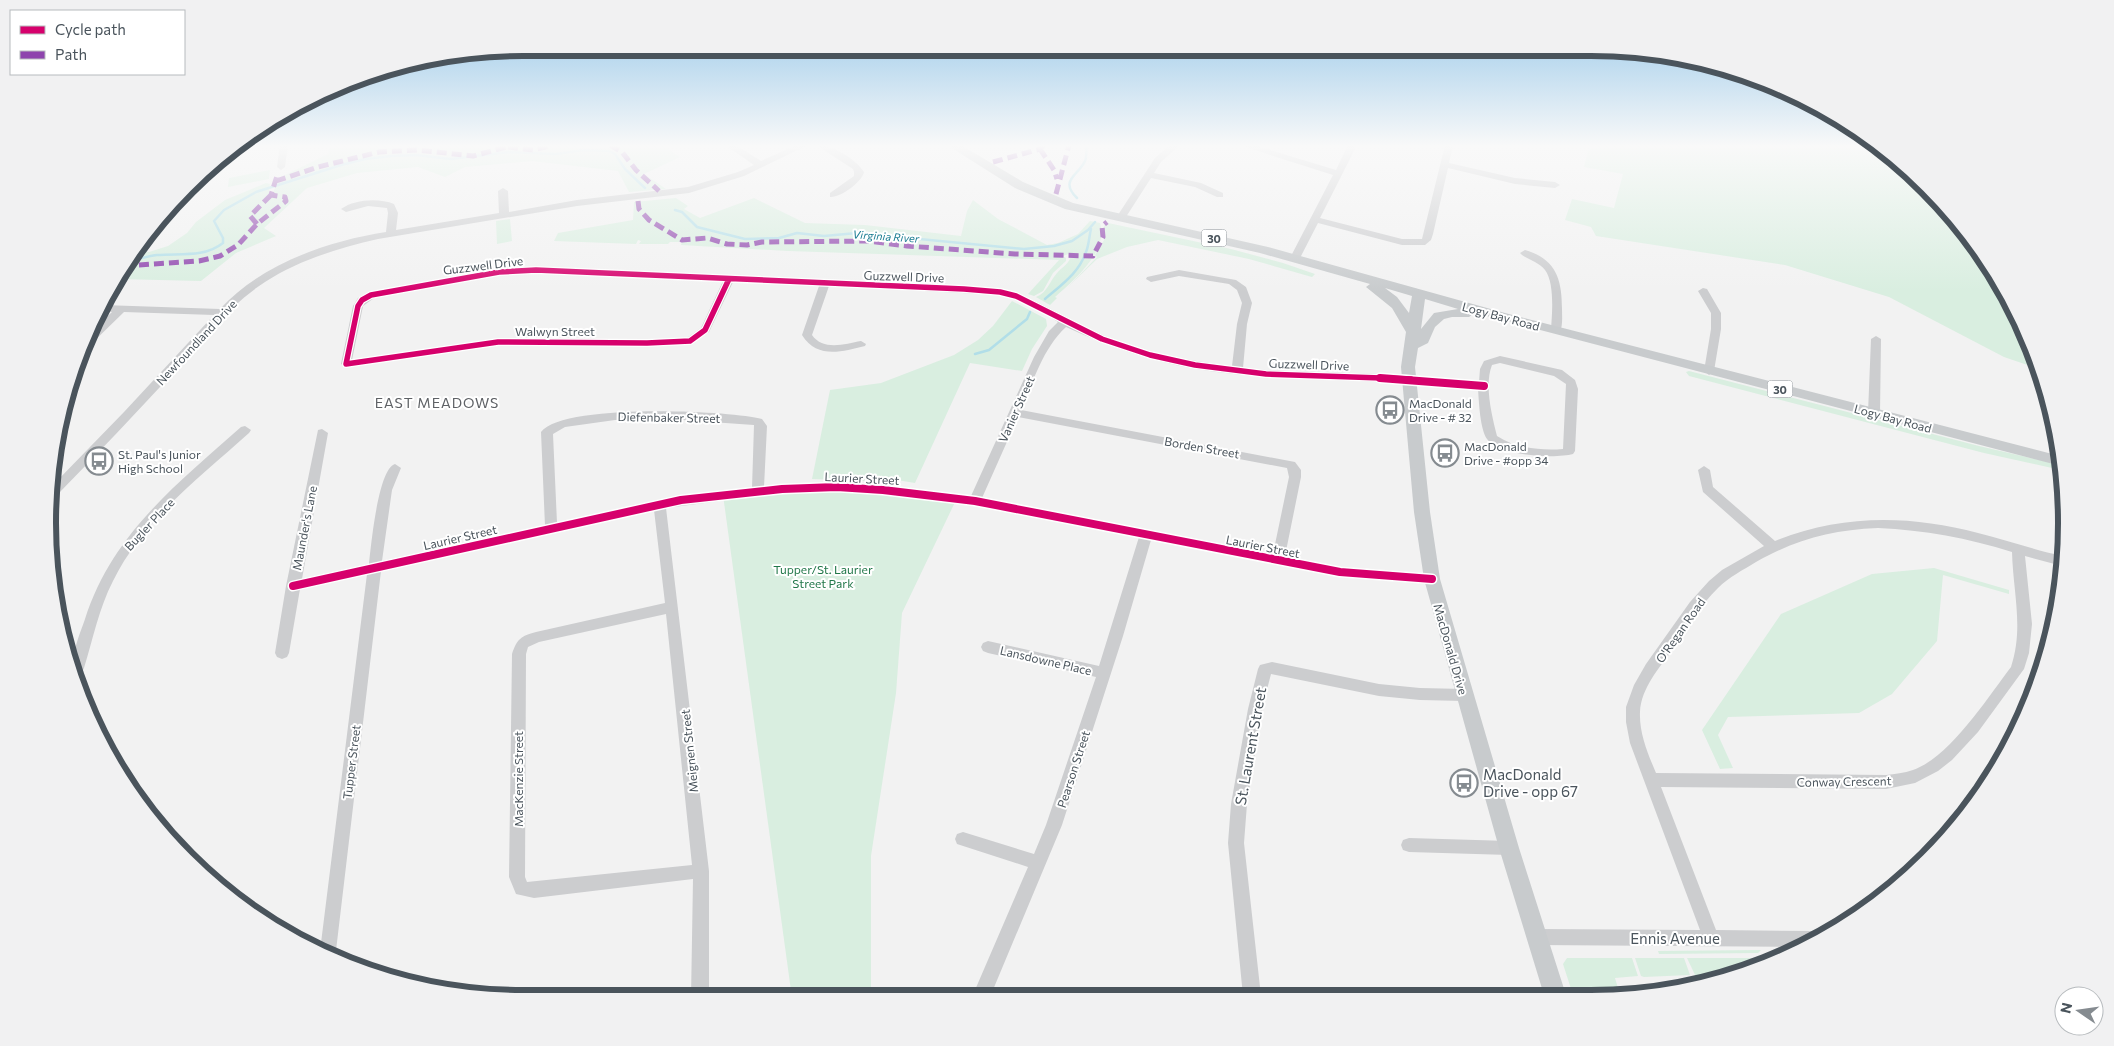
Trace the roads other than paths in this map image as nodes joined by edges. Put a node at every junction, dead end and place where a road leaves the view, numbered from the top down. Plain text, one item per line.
1 (503, 194) edge
2 (656, 194) edge
3 (1040, 194) edge
4 (1133, 194) edge
5 (1328, 194) edge
6 (1437, 194) edge
7 (1070, 206) joint
8 (346, 209) dead end
9 (504, 215) junction
10 (1116, 216) junction
11 (1314, 219) junction
12 (391, 234) junction
13 (1525, 253) dead end
14 (1295, 258) junction
15 (1345, 273) junction
16 (1151, 279) dead end
17 (729, 280) junction
18 (825, 284) junction
19 (1704, 291) dead end
20 (1418, 293) junction
21 (109, 308) edge
22 (120, 309) junction
23 (222, 312) junction
24 (1500, 316) junction
25 (1065, 322) junction
26 (1412, 330) junction
27 (1556, 330) junction
28 (98, 331) edge
29 (1876, 339) dead end
30 (861, 344) dead end
31 (1410, 346) junction
32 (346, 364) joint
33 (1237, 371) junction
34 (1709, 371) junction
35 (1408, 379) junction
36 (1484, 386) junction
37 (1015, 413) junction
38 (1874, 413) junction
39 (244, 430) dead end
40 (322, 433) dead end
41 (2054, 459) edge
42 (395, 468) dead end
43 (1704, 470) dead end
44 (57, 488) edge
45 (758, 492) junction
46 (976, 501) junction
47 (660, 505) junction
48 (551, 527) junction
49 (1146, 534) junction
50 (1773, 546) junction
51 (2018, 550) junction
52 (2056, 559) edge
53 (1278, 560) junction
54 (375, 568) junction
55 (1432, 579) junction
56 (293, 586) junction
57 (672, 607) junction
58 (988, 647) dead end
59 (282, 654) dead end
60 (78, 664) edge
61 (1104, 673) junction
62 (1464, 695) junction
63 (1651, 780) junction
64 (962, 839) dead end
65 (1409, 845) dead end
66 (1509, 848) junction
67 (1039, 863) junction
68 (701, 871) junction
69 (1536, 937) junction
70 (1711, 938) junction
71 (1803, 939) edge
72 (329, 947) edge
73 (700, 990) edge
74 (984, 990) edge
75 (1251, 990) edge
76 (1553, 990) edge

1 - 9 street
2 - 9 street, Newfoundland Drive
3 - 7 main road, Logy Bay Road / 30
4 - 10 street
5 - 11 street
6 - 11 street
7 - 10 main road, Logy Bay Road / 30
8 - 12 street
9 - 12 street, Newfoundland Drive
10 - 14 main road, Logy Bay Road / 30
11 - 14 street
12 - 23 street, Newfoundland Drive
13 - 27 street
14 - 15 main road, Logy Bay Road / 30
15 - 20 main road, Logy Bay Road / 30
15 - 26 main road
16 - 33 street
17 - 18 street, Guzzwell Drive
17 - 32 street, Walwyn Street
17 - 32 street, Guzzwell Drive
18 - 25 street, Guzzwell Drive
18 - 30 street
19 - 34 street
20 - 24 main road, Logy Bay Road / 30
20 - 26 main road, MacDonald Drive
21 - 22 street
22 - 23 street
22 - 28 street
23 - 44 street, Newfoundland Drive
24 - 27 main road, Logy Bay Road / 30
24 - 31 main road
25 - 33 street, Guzzwell Drive
25 - 37 street, Vanier Street
26 - 31 main road, MacDonald Drive
27 - 34 main road, Logy Bay Road / 30
29 - 38 street
31 - 35 main road, MacDonald Drive
33 - 35 street, Guzzwell Drive
34 - 38 main road, Logy Bay Road / 30
35 - 36 street, Guzzwell Drive
35 - 55 main road, MacDonald Drive
36 - 36 street
37 - 46 street, Vanier Street
37 - 53 street, Borden Street
38 - 41 main road, Logy Bay Road / 30
39 - 60 street, Bugler Place
40 - 56 street, Maunder's Lane
42 - 54 street, Tupper Street
43 - 50 street
45 - 46 street, Laurier Street
45 - 47 street, Laurier Street
45 - 48 street, Diefenbaker Street
46 - 49 street, Laurier Street
47 - 48 street, Laurier Street
47 - 57 street, Meignen Street
48 - 54 street, Laurier Street
49 - 53 street, Laurier Street
49 - 61 street, Pearson Street
50 - 51 street, O'Regan Road
50 - 63 street, O'Regan Road
51 - 52 street, O'Regan Road
51 - 63 street, Conway Crescent
53 - 55 street, Laurier Street
54 - 56 street, Laurier Street
54 - 72 street, Tupper Street
55 - 62 main road, MacDonald Drive
56 - 59 street, Maunder's Lane
57 - 68 street, Meignen Street
57 - 68 street, MacKenzie Street
58 - 61 street, Lansdowne Place
61 - 67 street, Pearson Street
62 - 66 main road, MacDonald Drive
62 - 75 street, St. Laurent Street
63 - 70 street, O'Regan Road
64 - 67 street
65 - 66 street
66 - 69 main road, MacDonald Drive
67 - 74 street, Pearson Street
68 - 73 street, Meignen Street
69 - 70 street, Ennis Avenue
69 - 76 main road, MacDonald Drive
70 - 71 street, Ennis Avenue

